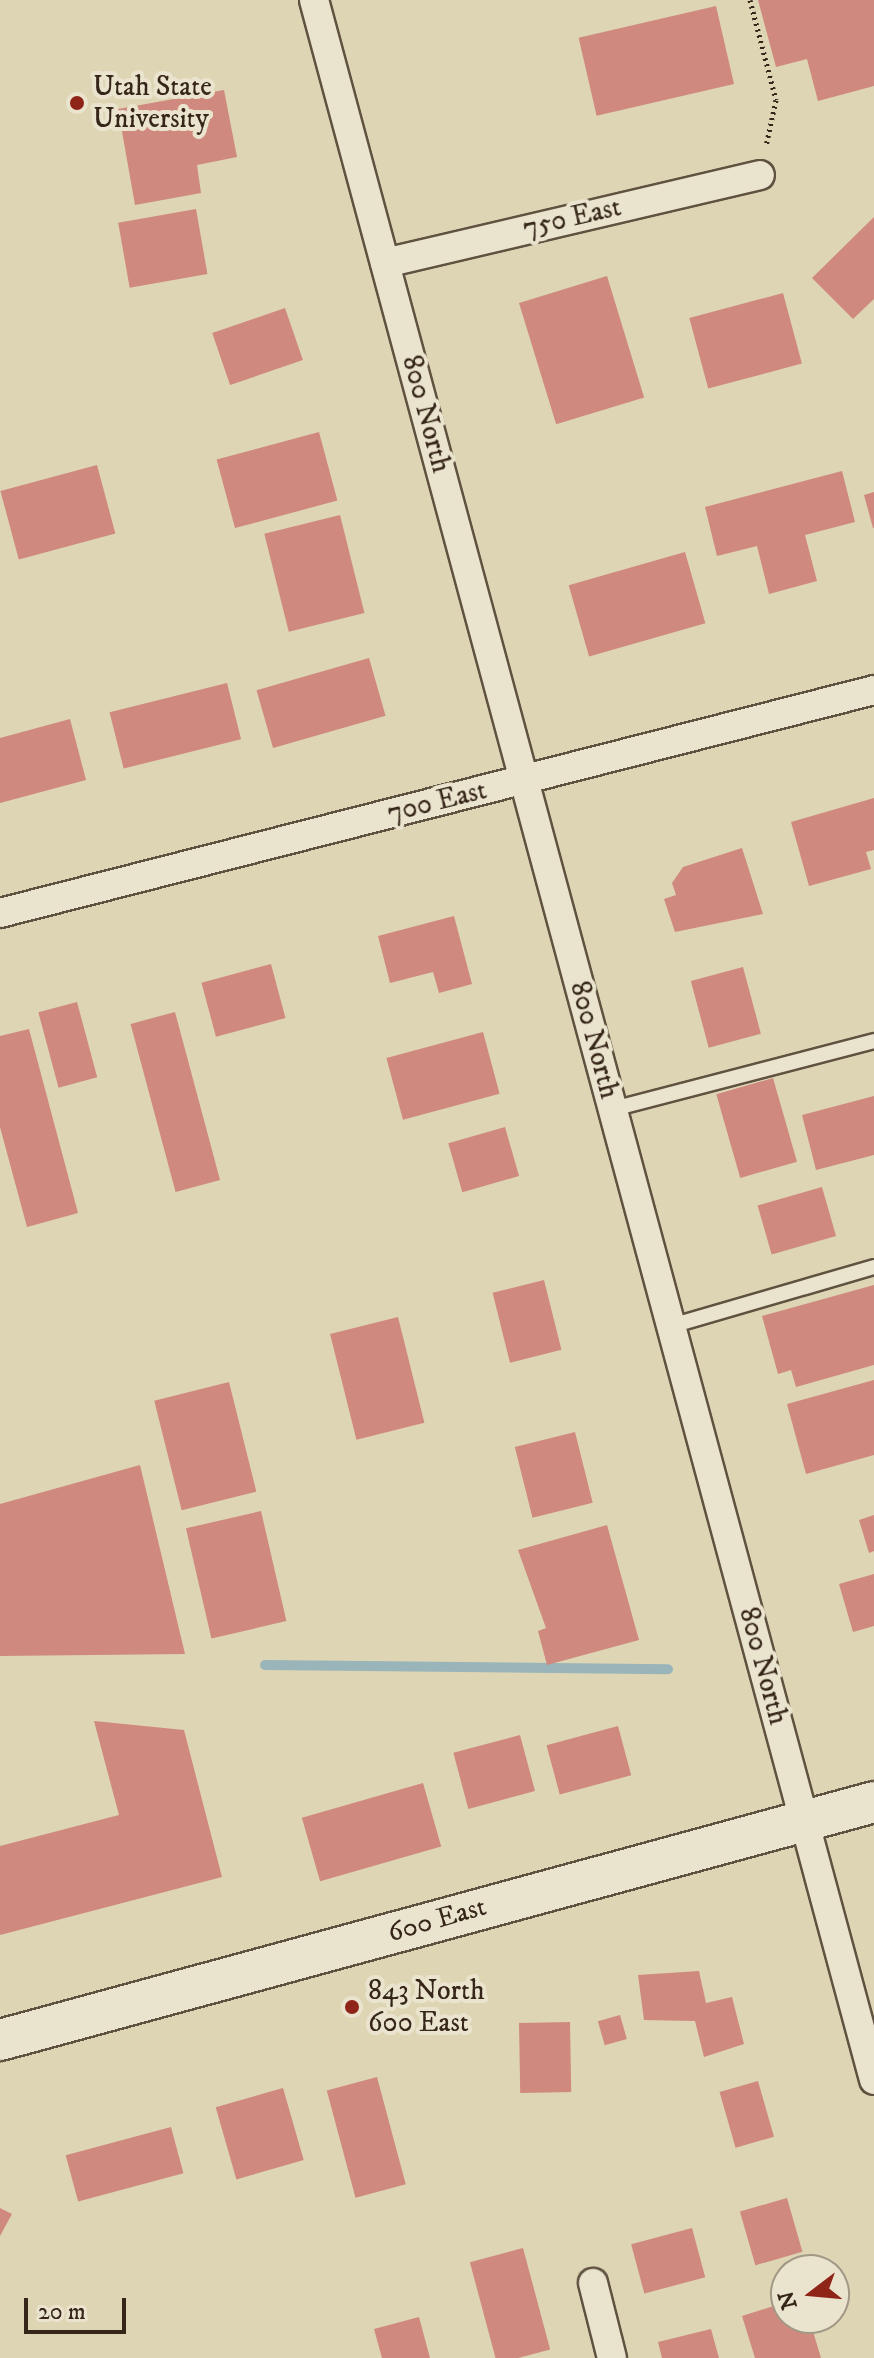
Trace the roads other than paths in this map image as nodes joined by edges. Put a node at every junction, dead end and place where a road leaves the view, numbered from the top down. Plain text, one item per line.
1 (314, 0) edge
2 (760, 175) road end
3 (385, 263) junction
4 (874, 690) edge
5 (524, 780) junction
6 (0, 913) edge
7 (874, 1041) edge
8 (613, 1109) junction
9 (874, 1267) edge
10 (671, 1326) junction
11 (874, 1802) edge
12 (804, 1820) junction
13 (0, 2040) edge
14 (874, 2080) edge
15 (593, 2283) dead end
16 (612, 2358) edge

1 - 3 street, 800 North
2 - 3 street, 750 East
3 - 5 street, 800 North
4 - 5 street, 700 East
5 - 6 street, 700 East
5 - 8 street, 800 North
7 - 8 lane
8 - 10 street, 800 North
9 - 10 lane
10 - 12 street, 800 North
11 - 12 street, 600 East
12 - 13 street, 600 East
12 - 14 street, 800 North
15 - 16 street

